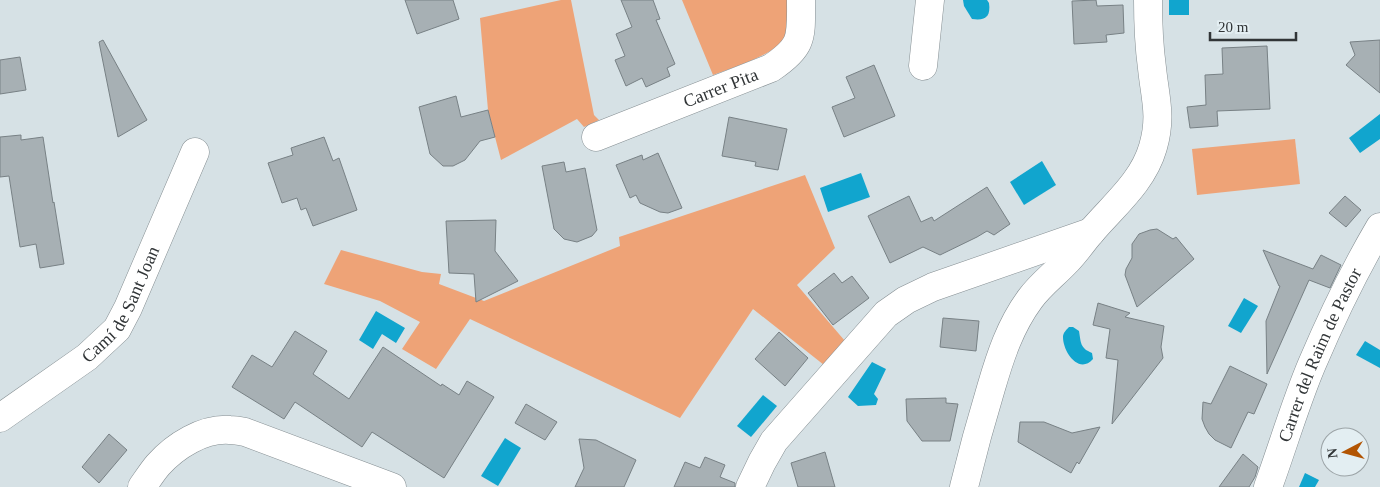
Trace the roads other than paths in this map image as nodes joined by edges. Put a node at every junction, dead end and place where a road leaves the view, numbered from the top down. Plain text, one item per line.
1 (801, 0) edge
2 (930, 0) edge
3 (1148, 0) edge
4 (923, 66) dead end
5 (596, 138) dead end
6 (195, 152) dead end
7 (1380, 227) edge
8 (1091, 232) junction
9 (0, 418) edge
10 (142, 487) edge
11 (392, 487) edge
12 (750, 487) edge
13 (964, 487) edge
14 (1268, 487) edge

1 - 5 street, Carrer Pita
2 - 4 street
3 - 8 street
6 - 9 street, Camí de Sant Joan
7 - 14 street, Carrer del Raim de Pastor
8 - 12 street
8 - 13 street
10 - 11 street

